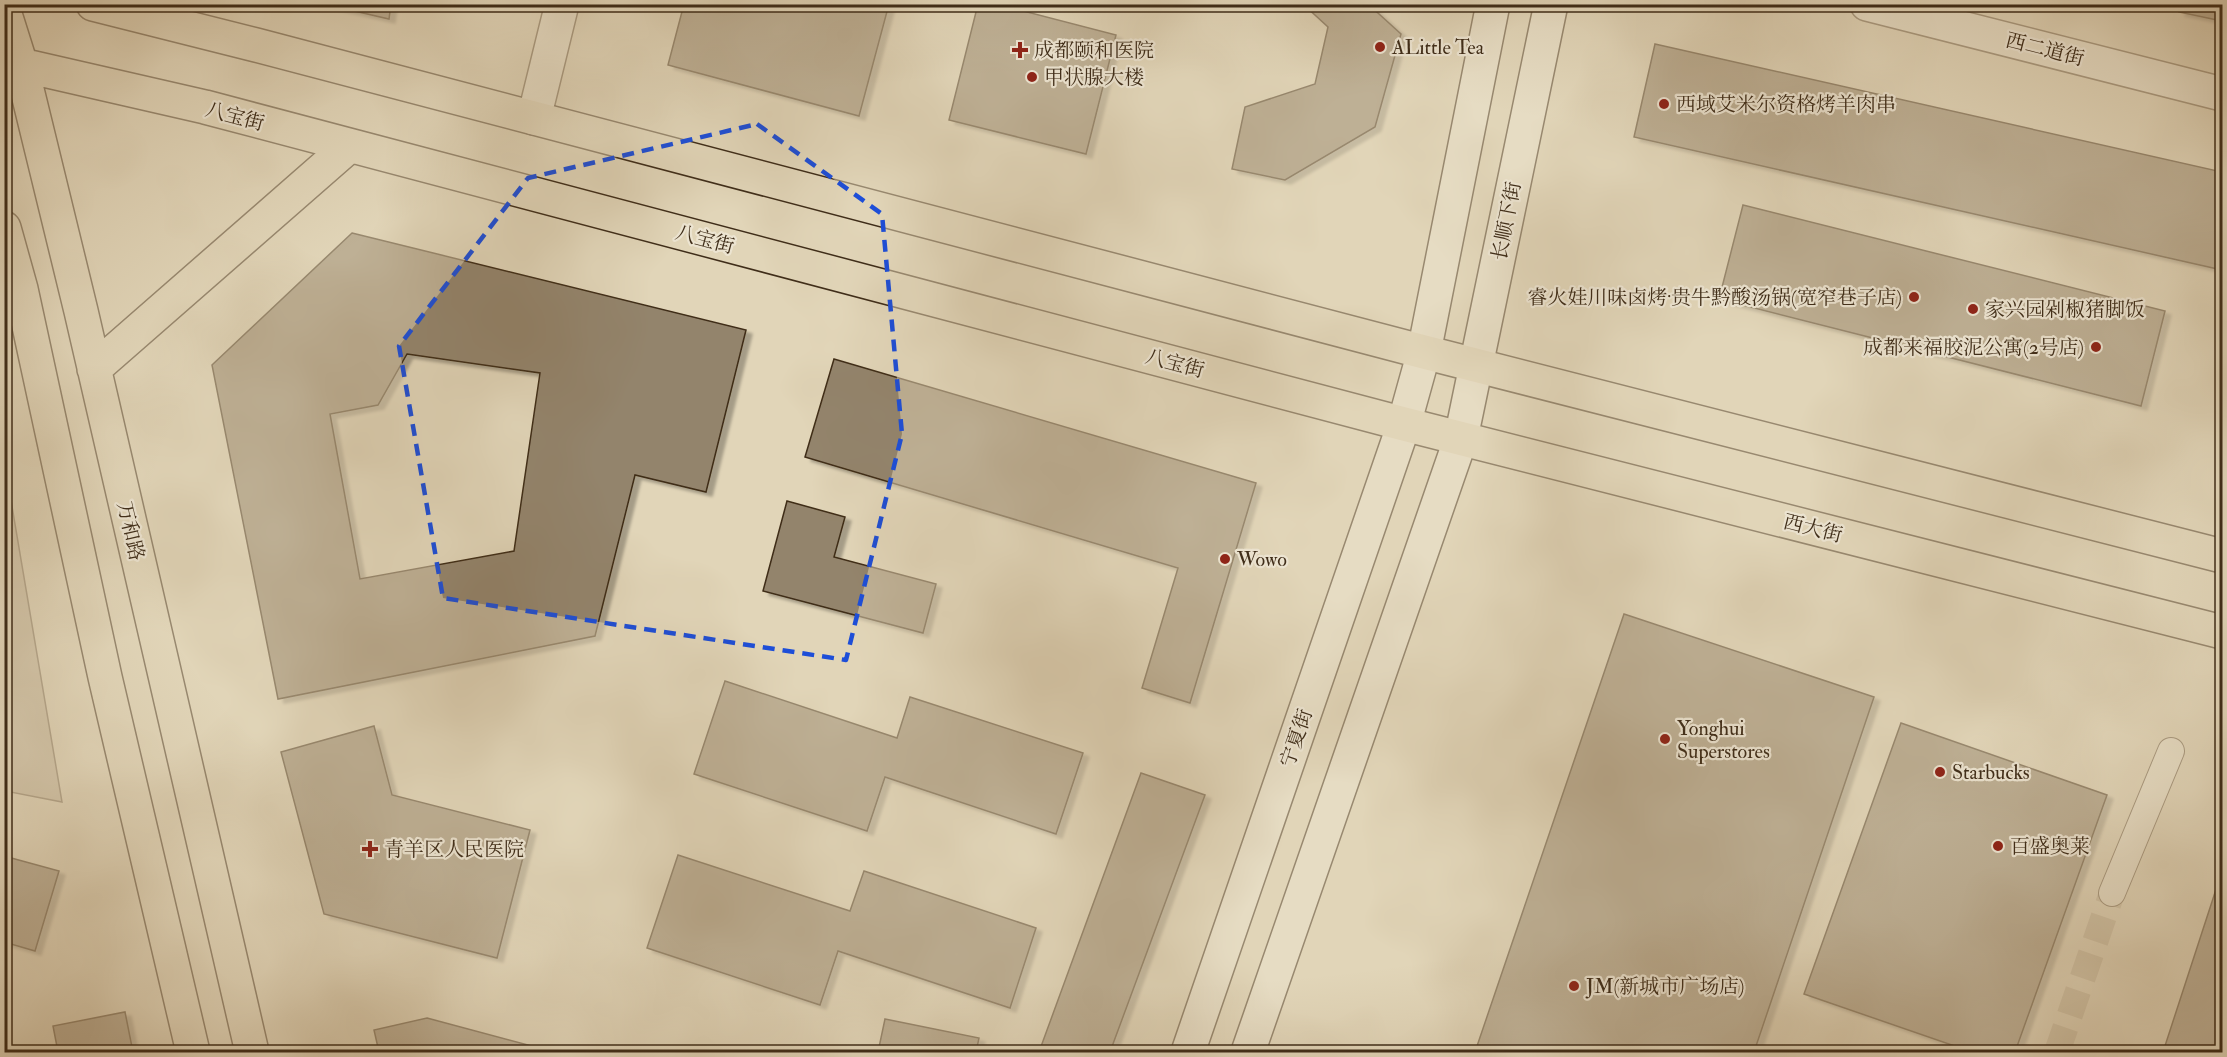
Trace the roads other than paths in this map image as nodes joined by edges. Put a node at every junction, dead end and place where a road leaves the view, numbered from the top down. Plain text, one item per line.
1 (93, 4) edge
2 (562, 4) edge
3 (1493, 4) edge
4 (1551, 4) edge
5 (1867, 4) edge
6 (4, 10) edge
7 (13, 63) edge
8 (2223, 94) edge
9 (534, 118) junction
10 (349, 146) junction
11 (4, 228) edge
12 (1424, 352) junction
13 (1477, 366) junction
14 (94, 369) junction
15 (1404, 424) junction
16 (1461, 438) junction
17 (2223, 556) edge
18 (2223, 632) edge
19 (2171, 751) dead end
20 (2112, 893) tunnel mouth
21 (193, 1053) edge
22 (252, 1053) edge
23 (1188, 1053) edge
24 (1248, 1053) edge

1 - 9 main road
2 - 9 main road
3 - 12 main road
4 - 13 main road, 长顺下街
5 - 8 main road, 西二道街
6 - 7 main road, 万和路
7 - 10 main road, 八宝街
7 - 14 main road, 万和路
9 - 12 main road
10 - 14 main road
10 - 15 main road, 八宝街
11 - 21 main road
12 - 13 main road
12 - 15 main road
13 - 16 main road, 长顺下街
13 - 17 main road
14 - 22 main road, 万和路
15 - 16 main road, 西大街
15 - 23 main road, 宁夏街
16 - 18 main road, 西大街
16 - 24 main road
19 - 20 street

